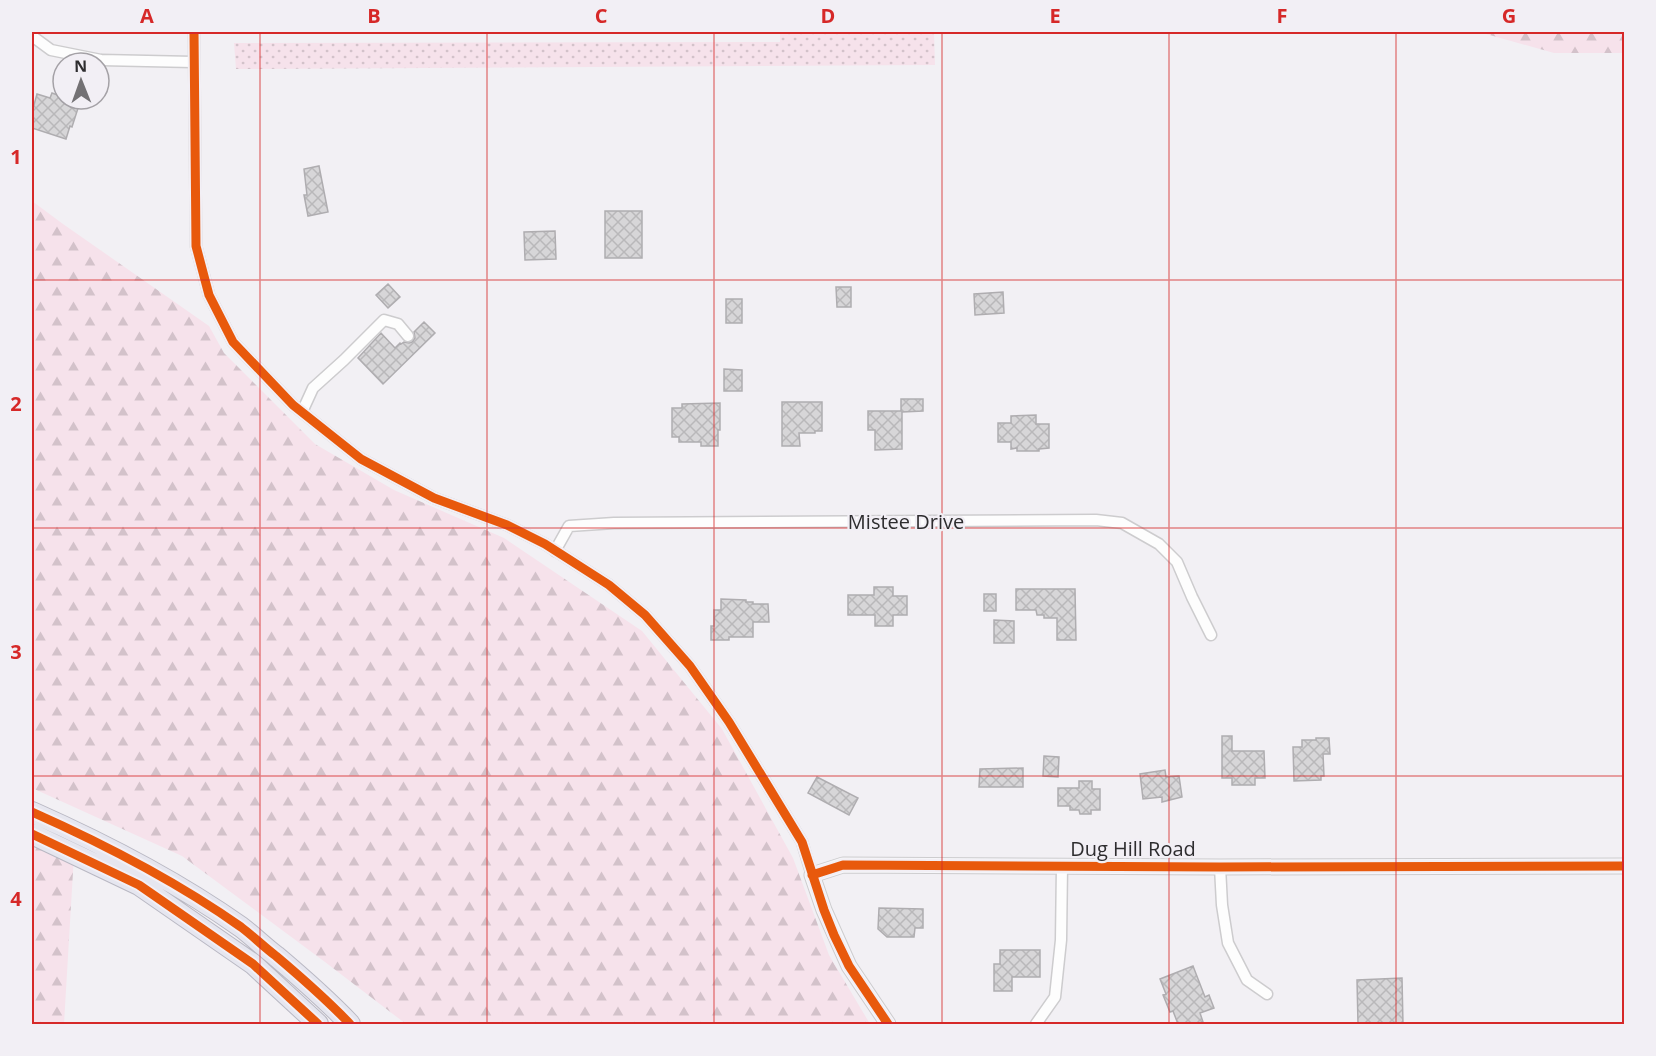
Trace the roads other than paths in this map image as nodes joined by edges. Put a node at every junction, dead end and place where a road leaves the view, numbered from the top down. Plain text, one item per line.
1 (194, 32) edge
2 (32, 36) edge
3 (193, 62) junction
4 (408, 336) dead end
5 (302, 412) junction
6 (555, 551) junction
7 (1211, 635) dead end
8 (32, 812) edge
9 (32, 834) edge
10 (1062, 866) junction
11 (1624, 866) edge
12 (1220, 867) junction
13 (812, 875) junction
14 (1267, 994) dead end
15 (318, 1024) edge
16 (350, 1024) edge
17 (888, 1024) edge
18 (1036, 1024) edge

1 - 3 street
2 - 3 street
3 - 5 street
4 - 5 street
5 - 6 street
6 - 7 street, Mistee Drive
6 - 13 street
8 - 16 highway
9 - 15 highway
10 - 12 street, Dug Hill Road
10 - 13 street, Dug Hill Road
10 - 18 street
11 - 12 street, Dug Hill Road
12 - 14 street
13 - 17 street

